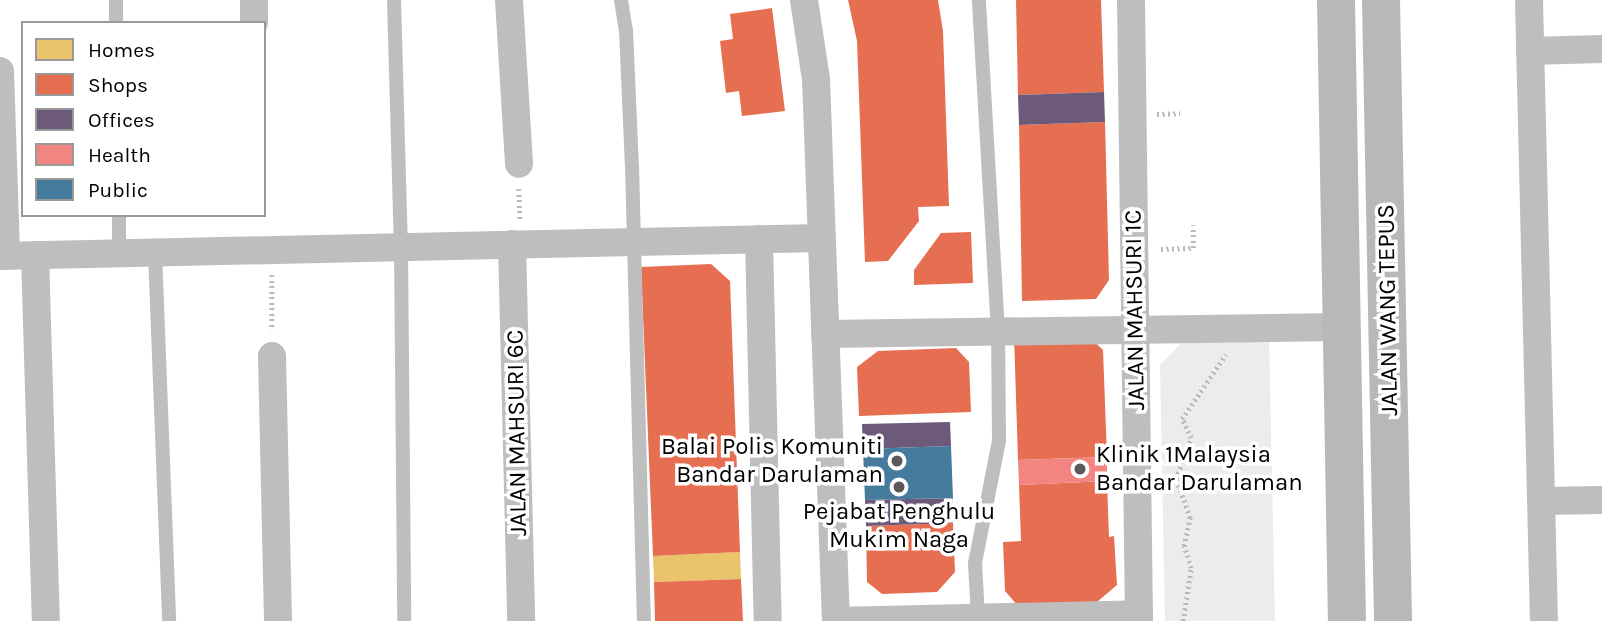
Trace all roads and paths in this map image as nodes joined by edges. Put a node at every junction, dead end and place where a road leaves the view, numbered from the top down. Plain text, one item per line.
1 (116, 0) edge
2 (254, 0) edge
3 (394, 0) edge
4 (509, 0) edge
5 (621, 0) edge
6 (804, 0) edge
7 (979, 0) edge
8 (1131, 0) edge
9 (1336, 0) edge
10 (1381, 0) edge
11 (1529, 0) edge
12 (116, 21) edge
13 (254, 21) edge
14 (1602, 49) edge
15 (1530, 51) junction
16 (0, 71) edge
17 (519, 164) joint
18 (119, 217) edge
19 (1193, 225) dead end
20 (821, 238) junction
21 (759, 239) junction
22 (633, 242) junction
23 (517, 244) junction
24 (401, 247) junction
25 (1134, 249) junction
26 (271, 250) junction
27 (155, 252) junction
28 (119, 253) junction
29 (35, 255) junction
30 (3, 256) edge
31 (1339, 327) junction
32 (1224, 329) junction
33 (1136, 330) junction
34 (998, 332) junction
35 (825, 334) junction
36 (272, 356) joint
37 (1542, 500) junction
38 (1602, 500) edge
39 (1139, 617) edge
40 (986, 619) edge
41 (46, 621) edge
42 (169, 621) edge
43 (278, 621) edge
44 (404, 621) edge
45 (521, 621) edge
46 (643, 621) edge
47 (768, 621) edge
48 (836, 621) edge
49 (1183, 621) edge
50 (1347, 621) edge
51 (1393, 621) edge
52 (1544, 621) edge

1 - 12 lane
2 - 13 street
3 - 24 lane
4 - 17 street
5 - 22 lane
6 - 20 street
7 - 34 lane
8 - 25 street, JALAN MAHSURI 1C
9 - 31 main road, JALAN WANG TEPUS
10 - 51 main road, JALAN WANG TEPUS
11 - 15 street
14 - 15 street
15 - 37 street
16 - 30 street
17 - 23 path
18 - 28 lane
19 - 25 path
20 - 21 street
20 - 35 street
21 - 22 street
21 - 47 street
22 - 23 street
22 - 46 lane
23 - 24 street
23 - 45 street, JALAN MAHSURI 6C
24 - 26 street
24 - 44 lane
25 - 33 street, JALAN MAHSURI 1C
26 - 27 street
26 - 36 path
27 - 28 street
27 - 42 lane
28 - 29 street
29 - 30 street
29 - 41 street
31 - 32 street
31 - 50 main road, JALAN WANG TEPUS
32 - 33 street
32 - 49 path
33 - 34 street
33 - 39 street, JALAN MAHSURI 1C
34 - 35 street
34 - 40 lane
35 - 48 street
36 - 43 street
37 - 38 street
37 - 52 street
39 - 40 street
40 - 48 street

